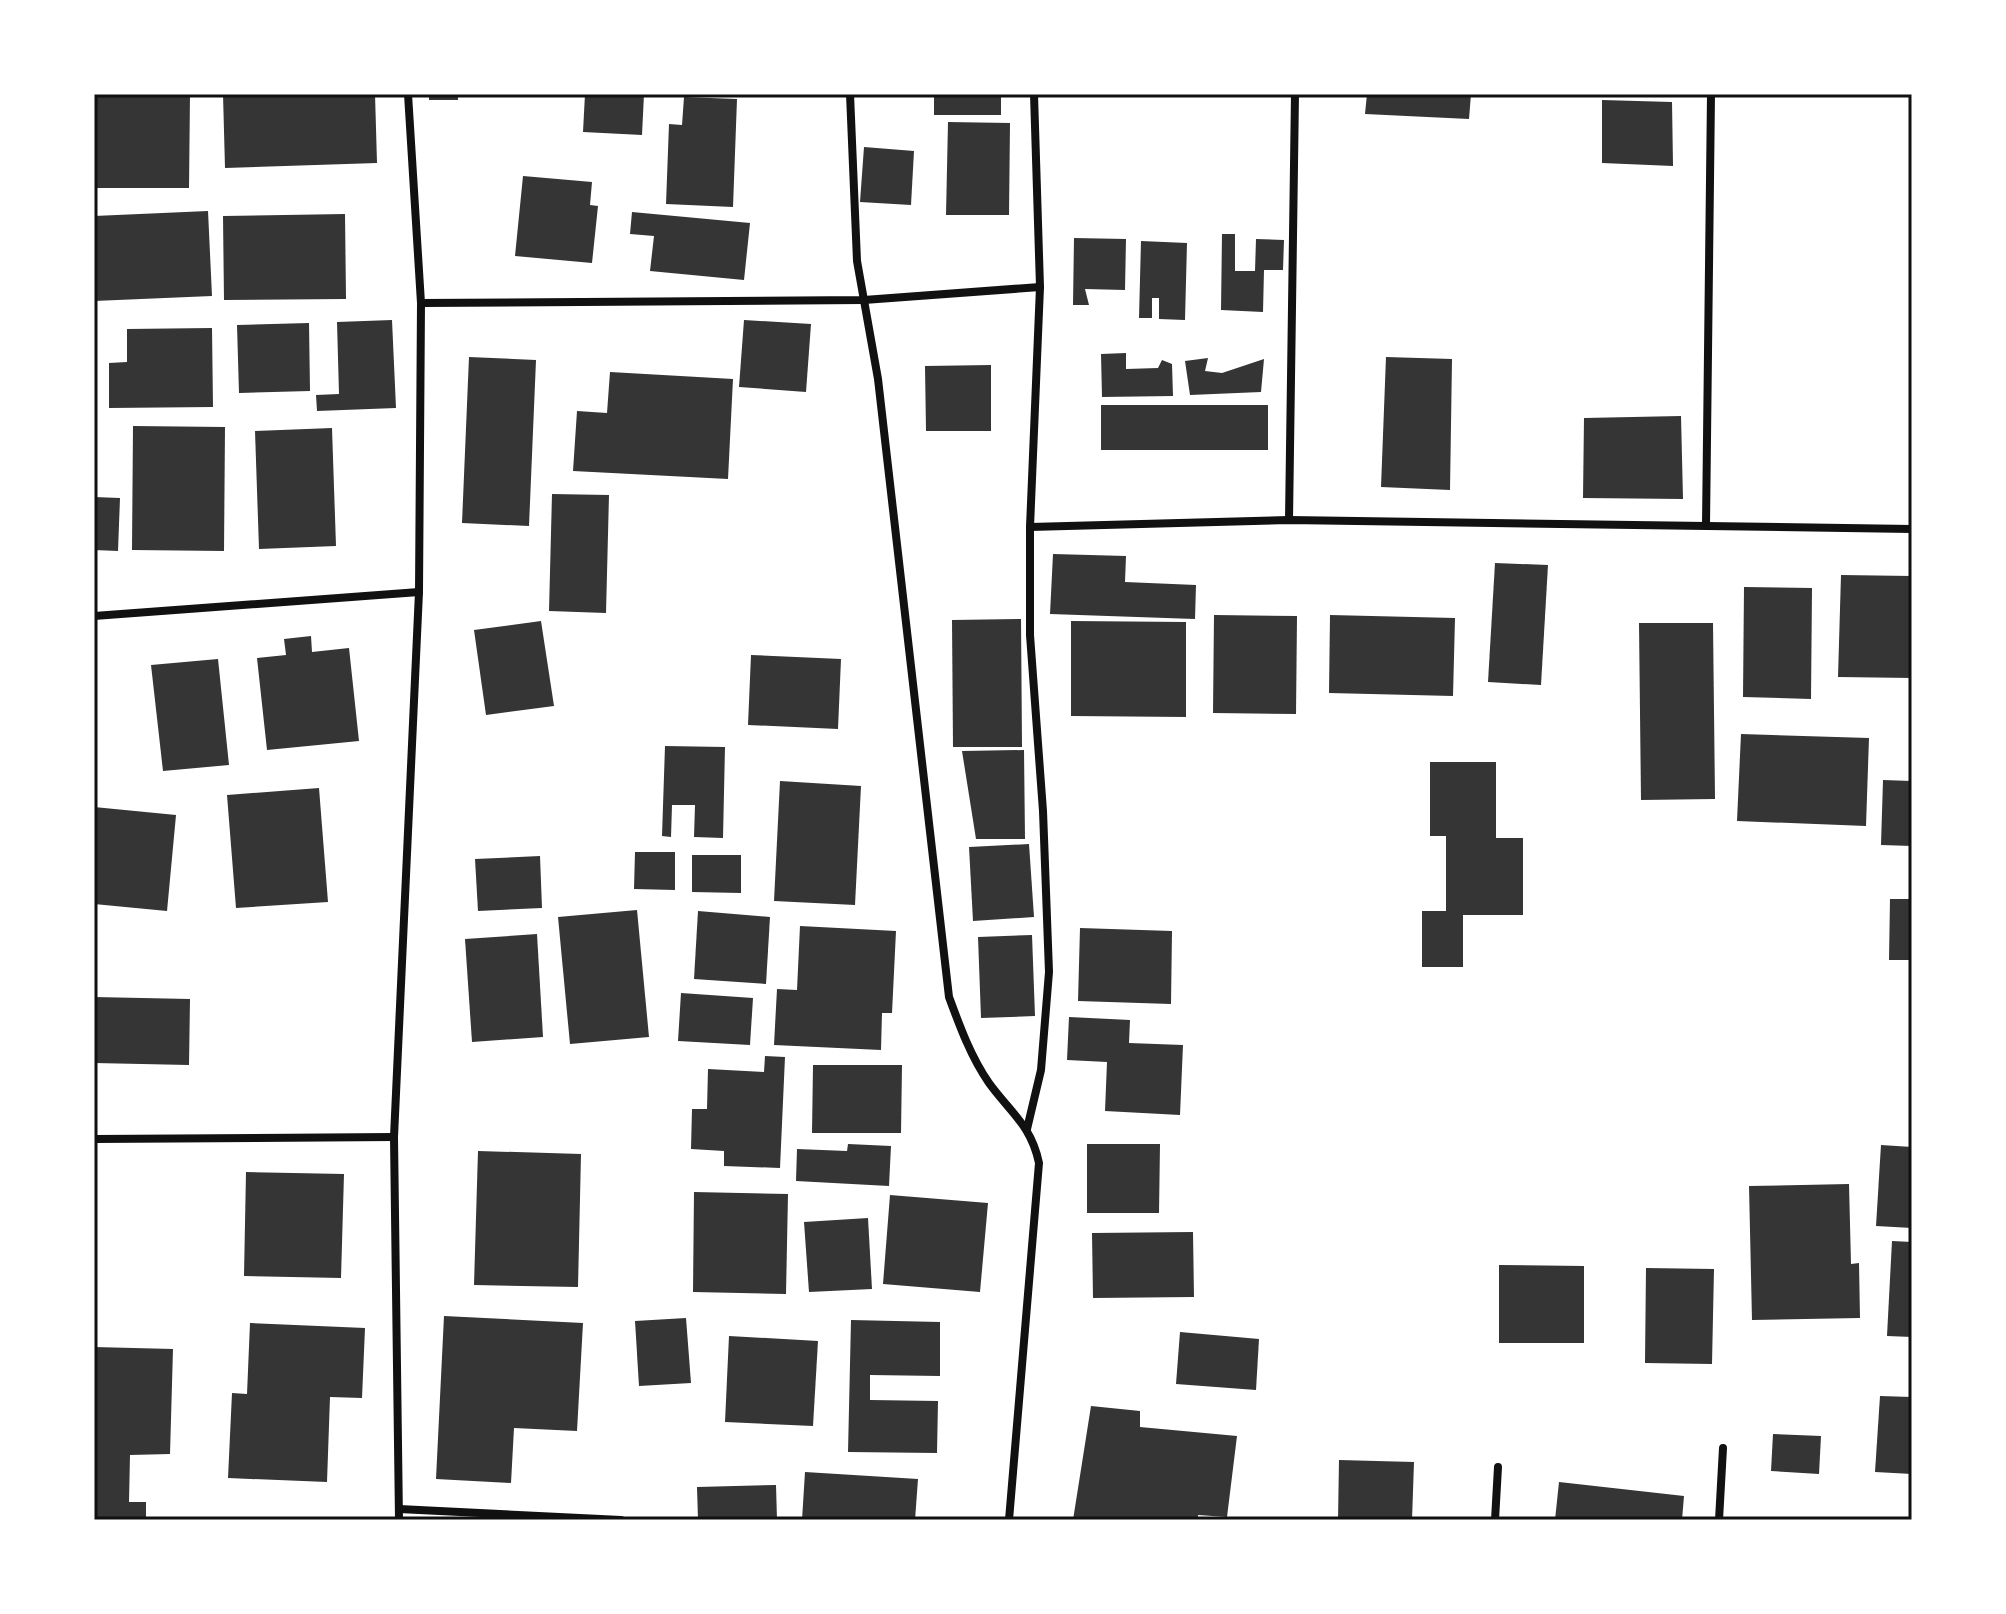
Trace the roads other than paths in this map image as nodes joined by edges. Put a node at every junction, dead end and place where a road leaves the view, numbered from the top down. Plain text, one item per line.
1 (408, 94) edge
2 (850, 94) edge
3 (1034, 94) edge
4 (1295, 94) edge
5 (1711, 94) edge
6 (1040, 287) junction
7 (864, 300) junction
8 (421, 303) junction
9 (1289, 520) junction
10 (1706, 525) junction
11 (1030, 527) junction
12 (1912, 529) edge
13 (419, 592) junction
14 (94, 616) edge
15 (1027, 1129) junction
16 (394, 1137) junction
17 (94, 1139) edge
18 (1723, 1448) dead end
19 (1498, 1467) dead end
20 (399, 1509) junction
21 (399, 1520) edge
22 (621, 1520) edge
23 (1009, 1520) edge
24 (1495, 1520) edge
25 (1719, 1520) edge

1 - 8 street
2 - 7 street
3 - 6 street
4 - 9 street
5 - 10 street
6 - 7 street
6 - 11 street
7 - 8 street
7 - 15 street
8 - 13 street
9 - 10 street
9 - 11 street
10 - 12 street
11 - 15 street
13 - 14 street
13 - 16 street
15 - 23 street
16 - 17 street
16 - 20 street
18 - 25 street
19 - 24 street
20 - 21 street
20 - 22 street

